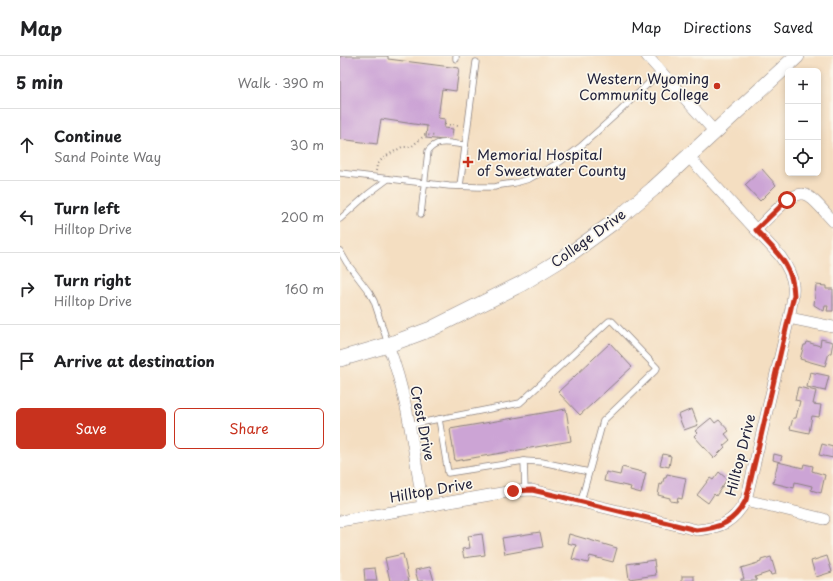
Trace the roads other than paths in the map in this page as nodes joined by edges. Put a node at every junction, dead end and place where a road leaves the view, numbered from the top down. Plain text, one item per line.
1 (647, 56) edge
2 (797, 56) edge
3 (476, 62) dead end
4 (661, 71) junction
5 (715, 132) junction
6 (465, 145) junction
7 (688, 156) junction
8 (340, 173) edge
9 (388, 179) junction
10 (424, 183) junction
11 (460, 186) junction
12 (421, 214) dead end
13 (340, 219) edge
14 (833, 221) edge
15 (756, 230) junction
16 (340, 251) edge
17 (789, 318) junction
18 (833, 327) edge
19 (388, 345) junction
20 (340, 359) edge
21 (439, 419) junction
22 (409, 425) junction
23 (524, 461) junction
24 (589, 472) junction
25 (525, 490) junction
26 (746, 500) junction
27 (581, 501) junction
28 (423, 508) junction
29 (824, 519) dead end
30 (340, 521) edge

1 - 4 street
2 - 5 main road, College Drive
3 - 6 lane
4 - 5 street
4 - 11 lane
5 - 7 main road, College Drive
6 - 10 lane
6 - 11 lane
7 - 15 street, Hilltop Drive
7 - 19 main road, College Drive
8 - 9 lane
9 - 10 lane
9 - 13 lane
10 - 11 lane
10 - 12 lane
14 - 15 street
15 - 17 street, Hilltop Drive
16 - 19 lane
17 - 18 street
17 - 26 street, Hilltop Drive
19 - 20 main road, College Drive
19 - 22 street, Crest Drive
21 - 22 lane
21 - 23 lane
21 - 24 lane
22 - 28 street, Crest Drive
23 - 24 lane
23 - 25 lane
24 - 27 lane
25 - 27 street, Hilltop Drive
25 - 28 street, Hilltop Drive
26 - 27 street, Hilltop Drive
26 - 29 street
28 - 30 street, Hilltop Drive

